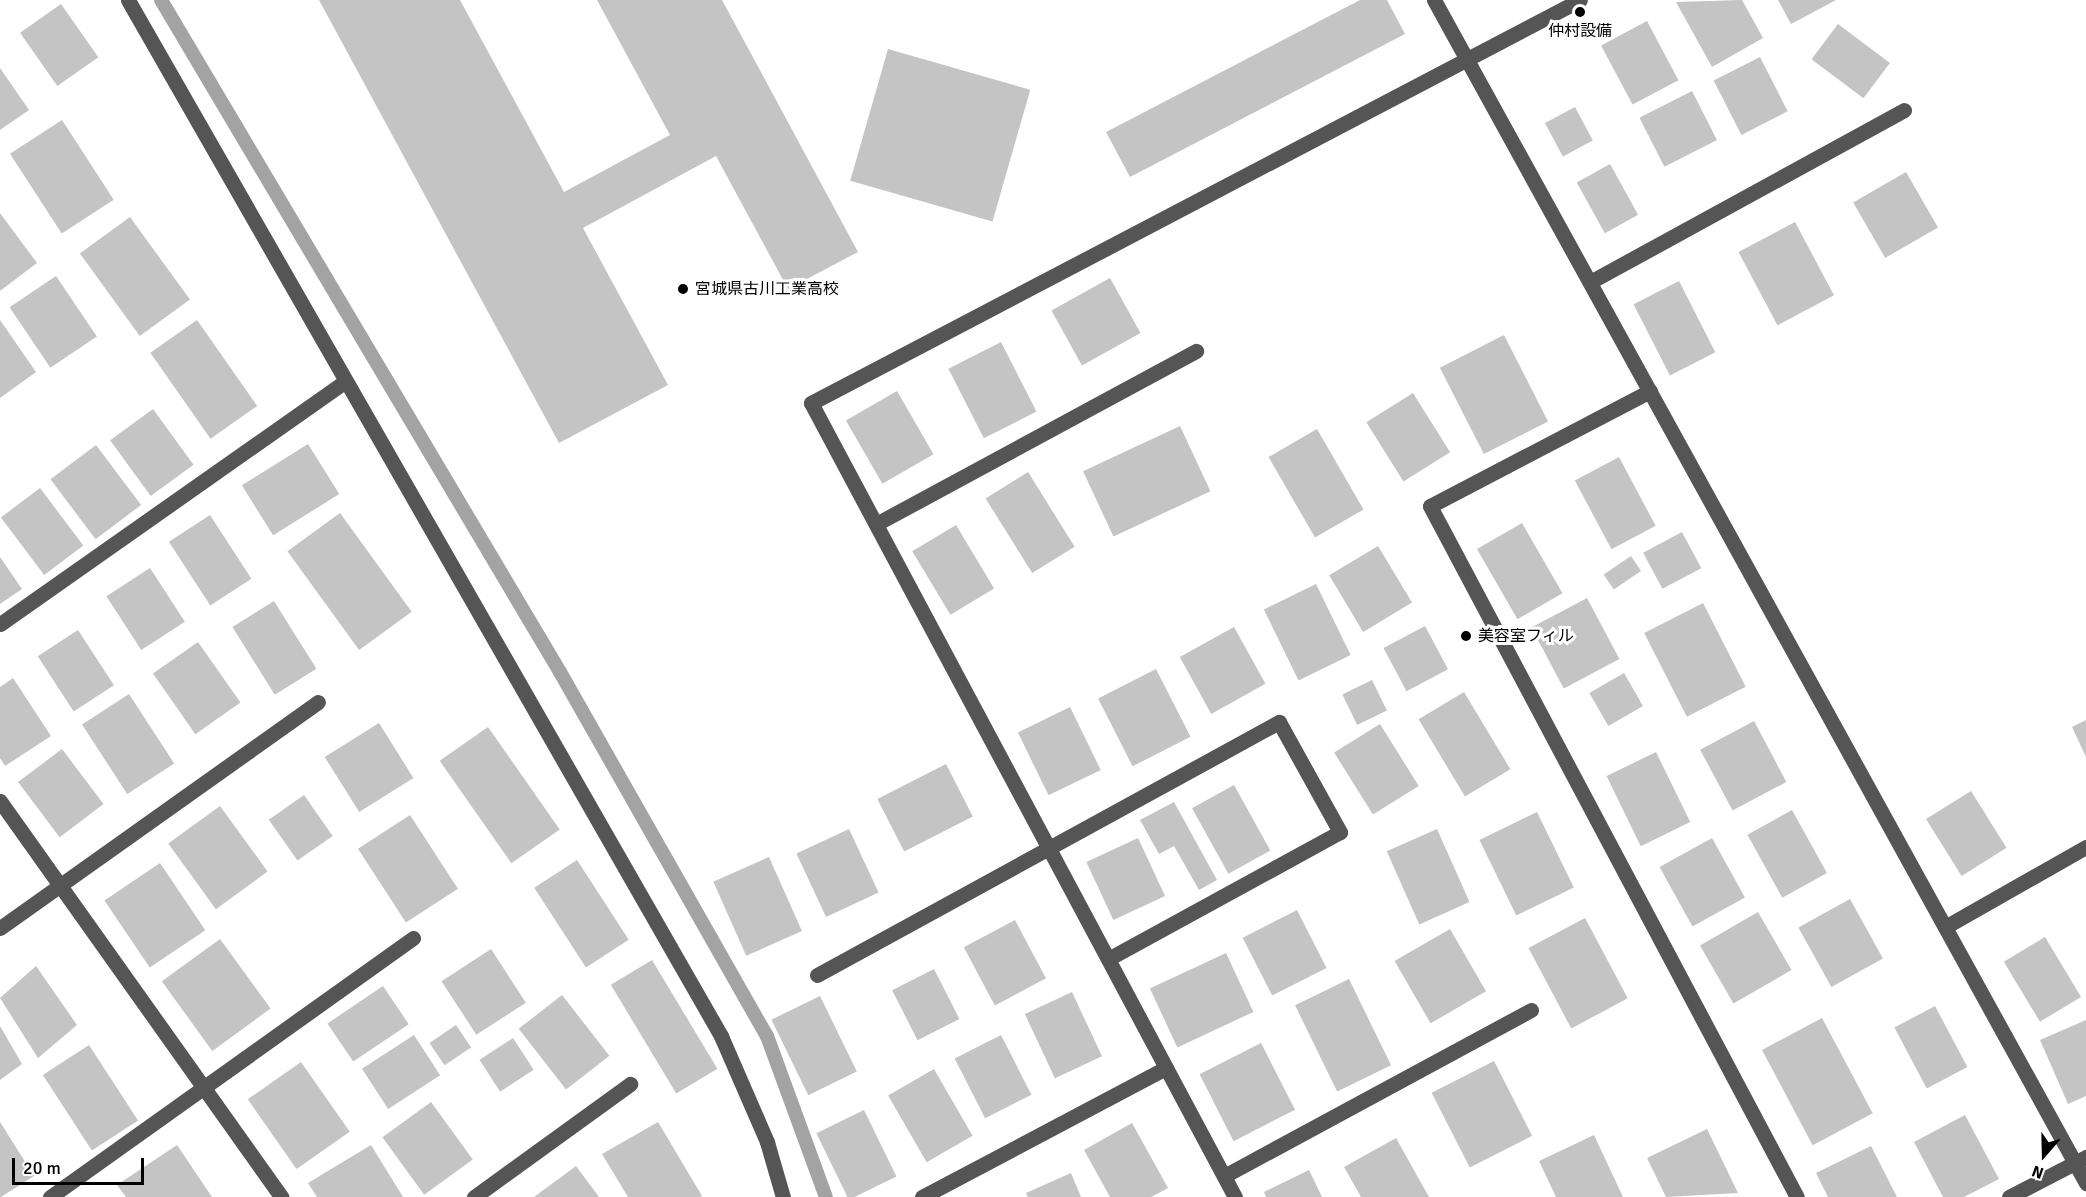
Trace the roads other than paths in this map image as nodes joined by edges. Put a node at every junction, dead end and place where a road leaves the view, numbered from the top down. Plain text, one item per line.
1 (128, 0) edge
2 (1434, 0) edge
3 (1580, 0) edge
4 (1467, 60) junction
5 (1904, 110) dead end
6 (1590, 282) junction
7 (1196, 351) dead end
8 (344, 382) junction
9 (1650, 391) junction
10 (876, 524) junction
11 (0, 624) edge
12 (318, 702) dead end
13 (0, 801) edge
14 (2086, 847) edge
15 (1048, 848) junction
16 (60, 885) junction
17 (1945, 927) junction
18 (0, 928) edge
19 (413, 938) dead end
20 (1108, 959) junction
21 (816, 975) dead end
22 (1531, 1010) dead end
23 (1166, 1068) junction
24 (630, 1084) dead end
25 (204, 1088) junction
26 (2081, 1160) edge
27 (1224, 1176) junction
28 (2086, 1183) edge
29 (50, 1197) edge
30 (281, 1197) edge
31 (474, 1197) edge
32 (783, 1197) edge
33 (922, 1197) edge
34 (1235, 1197) edge
35 (1797, 1197) edge
36 (2009, 1197) edge

1 - 8 street
2 - 4 street
3 - 4 street
4 - 6 street
4 - 10 street
5 - 6 street
6 - 9 street
7 - 10 street
8 - 11 street
8 - 32 street
9 - 17 street
9 - 35 street
10 - 15 street
12 - 16 street
13 - 16 street
14 - 17 street
15 - 20 street
15 - 20 street
15 - 21 street
16 - 18 street
16 - 25 street
17 - 26 street
19 - 25 street
20 - 23 street
22 - 27 street
23 - 27 street
23 - 33 street
24 - 31 street
25 - 29 street
25 - 30 street
26 - 28 street
26 - 36 street
27 - 34 street

